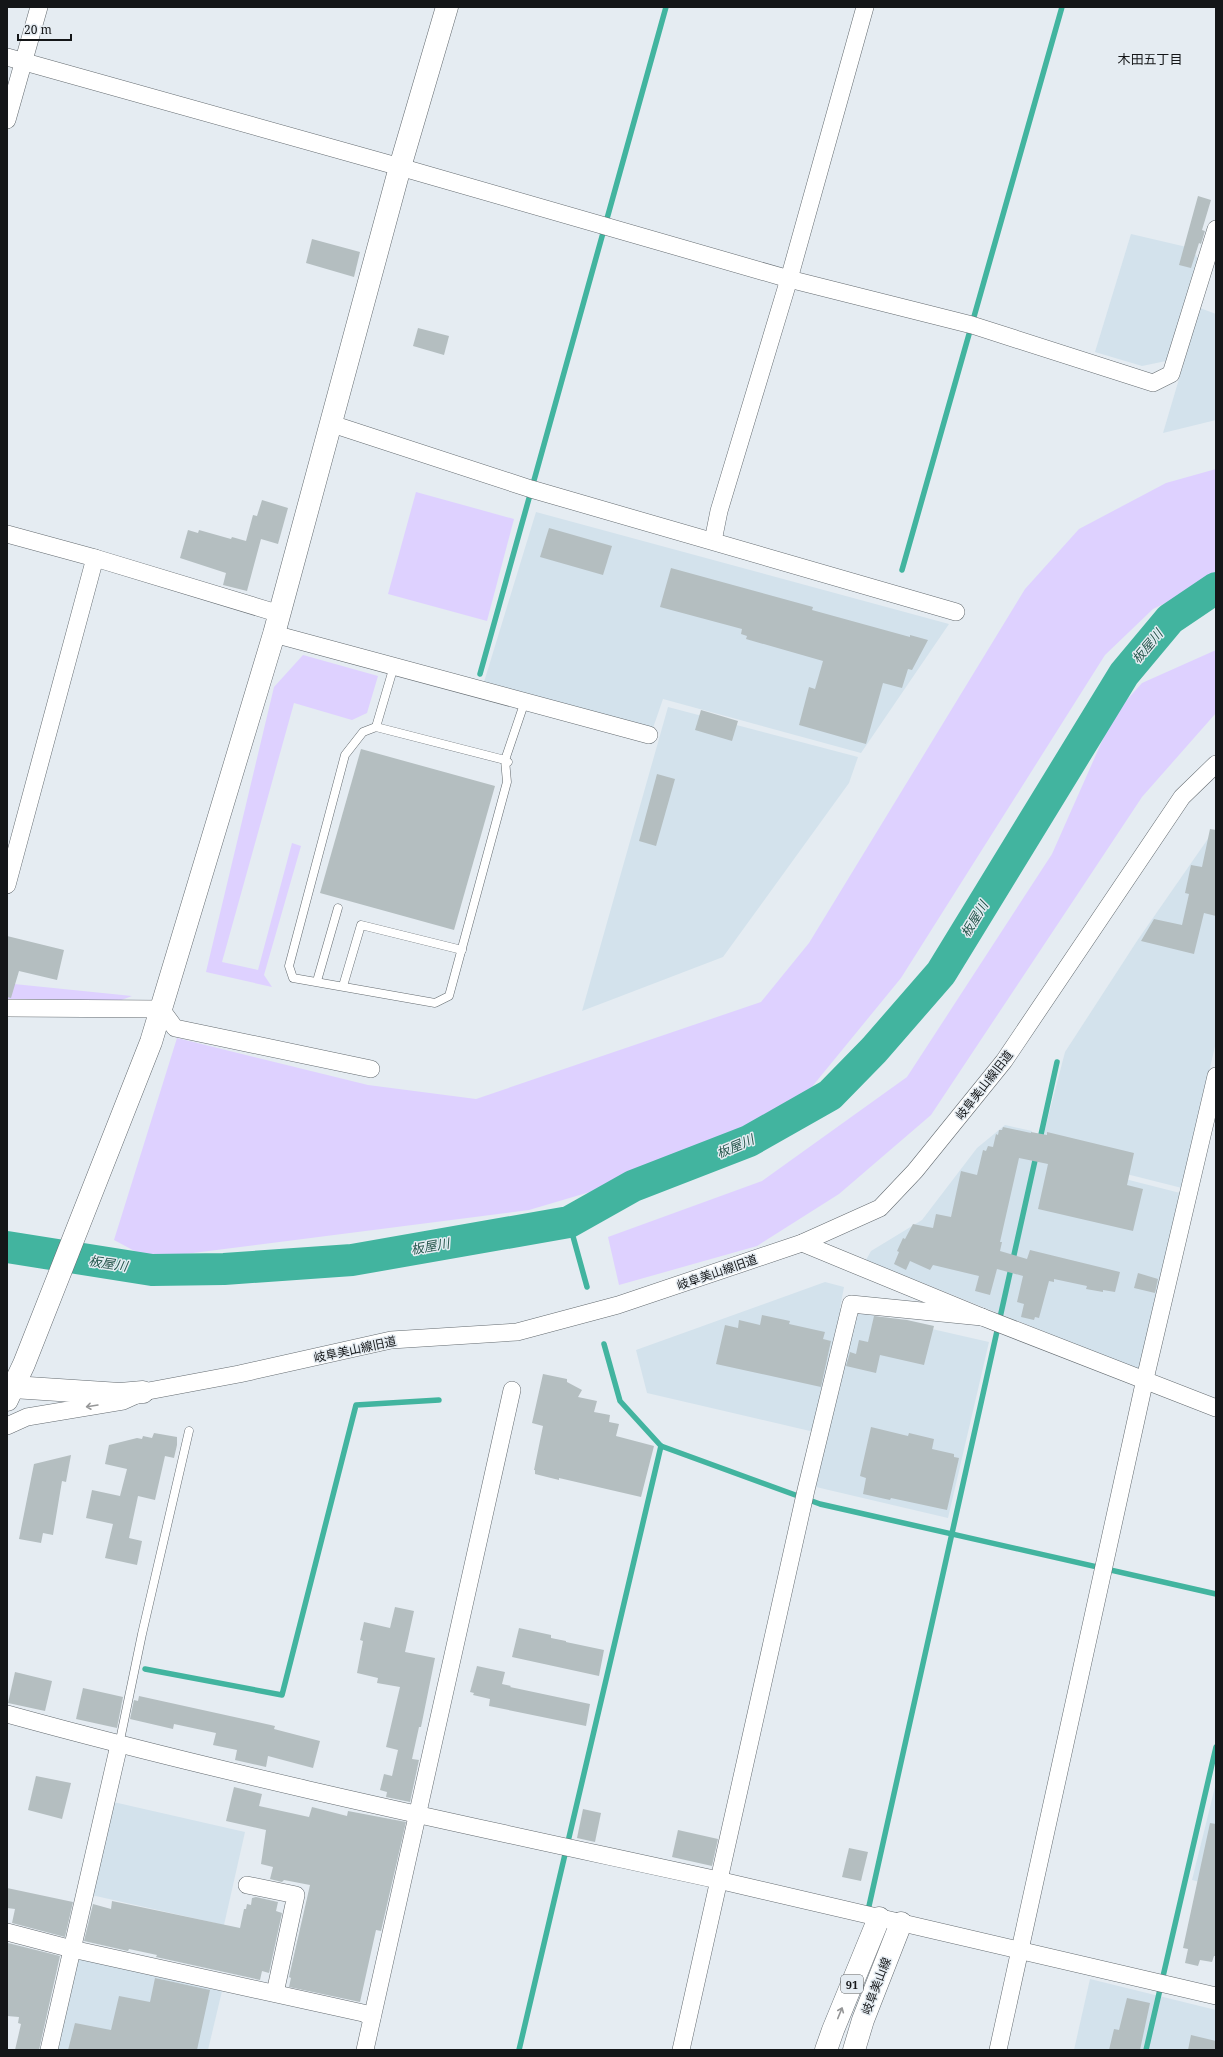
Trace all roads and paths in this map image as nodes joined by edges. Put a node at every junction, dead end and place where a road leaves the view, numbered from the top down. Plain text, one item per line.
1 (39, 7) edge
2 (447, 7) edge
3 (865, 7) edge
4 (7, 57) edge
5 (23, 62) junction
6 (7, 120) edge
7 (400, 167) junction
8 (1216, 229) edge
9 (1212, 261) edge
10 (789, 279) junction
11 (332, 424) junction
12 (7, 534) edge
13 (713, 541) junction
14 (95, 558) junction
15 (956, 612) dead end
16 (277, 624) junction
17 (394, 666) junction
18 (525, 701) junction
19 (376, 727) junction
20 (649, 735) dead end
21 (506, 761) junction
22 (1216, 764) edge
23 (7, 884) edge
24 (338, 908) dead end
25 (462, 950) junction
26 (317, 981) junction
27 (343, 986) junction
28 (7, 1008) edge
29 (161, 1009) junction
30 (371, 1069) dead end
31 (1216, 1076) edge
32 (802, 1243) junction
33 (982, 1317) junction
34 (1145, 1379) junction
35 (512, 1390) dead end
36 (9, 1391) edge
37 (143, 1392) junction
38 (1216, 1408) edge
39 (7, 1426) edge
40 (189, 1430) dead end
41 (7, 1714) edge
42 (119, 1745) junction
43 (417, 1815) junction
44 (719, 1881) junction
45 (247, 1885) dead end
46 (879, 1918) junction
47 (901, 1923) junction
48 (7, 1932) edge
49 (72, 1949) junction
50 (1020, 1950) junction
51 (275, 1993) junction
52 (1216, 1996) edge
53 (372, 2017) junction
54 (49, 2050) edge
55 (365, 2050) edge
56 (681, 2050) edge
57 (826, 2050) edge
58 (854, 2050) edge
59 (998, 2050) edge

1 - 5 street
2 - 7 street
3 - 10 street
4 - 5 street
5 - 6 street
5 - 7 street
7 - 10 street
7 - 11 street
8 - 9 street
9 - 10 street
10 - 13 street
11 - 13 street
11 - 16 street
12 - 14 street
13 - 15 street
14 - 16 street
14 - 23 street
16 - 17 street
16 - 29 street
17 - 18 street
17 - 19 lane
18 - 20 street
18 - 21 lane
19 - 21 lane
19 - 26 lane
21 - 25 lane
22 - 32 street, 岐阜美山線旧道
24 - 26 lane
25 - 27 lane
25 - 27 lane
26 - 27 lane
28 - 29 street
29 - 30 street
29 - 36 street
31 - 34 street
32 - 33 street
32 - 37 street, 岐阜美山線旧道
33 - 34 street
33 - 44 street
34 - 38 street
34 - 50 street
35 - 43 street
36 - 37 street, 岐阜美山線旧道
37 -> 39 street
40 - 42 lane
41 - 42 street
42 - 43 street
42 - 49 street
43 - 44 street
43 - 53 street
44 - 46 street
44 - 56 street
45 - 51 street
46 - 47 street
57 -> 46 street, 岐阜美山線 / 91
47 - 50 street
47 - 58 street, 岐阜美山線 / 91
48 - 49 street
49 - 51 street
49 - 54 street
50 - 52 street
50 - 59 street
51 - 53 street
53 - 55 street

